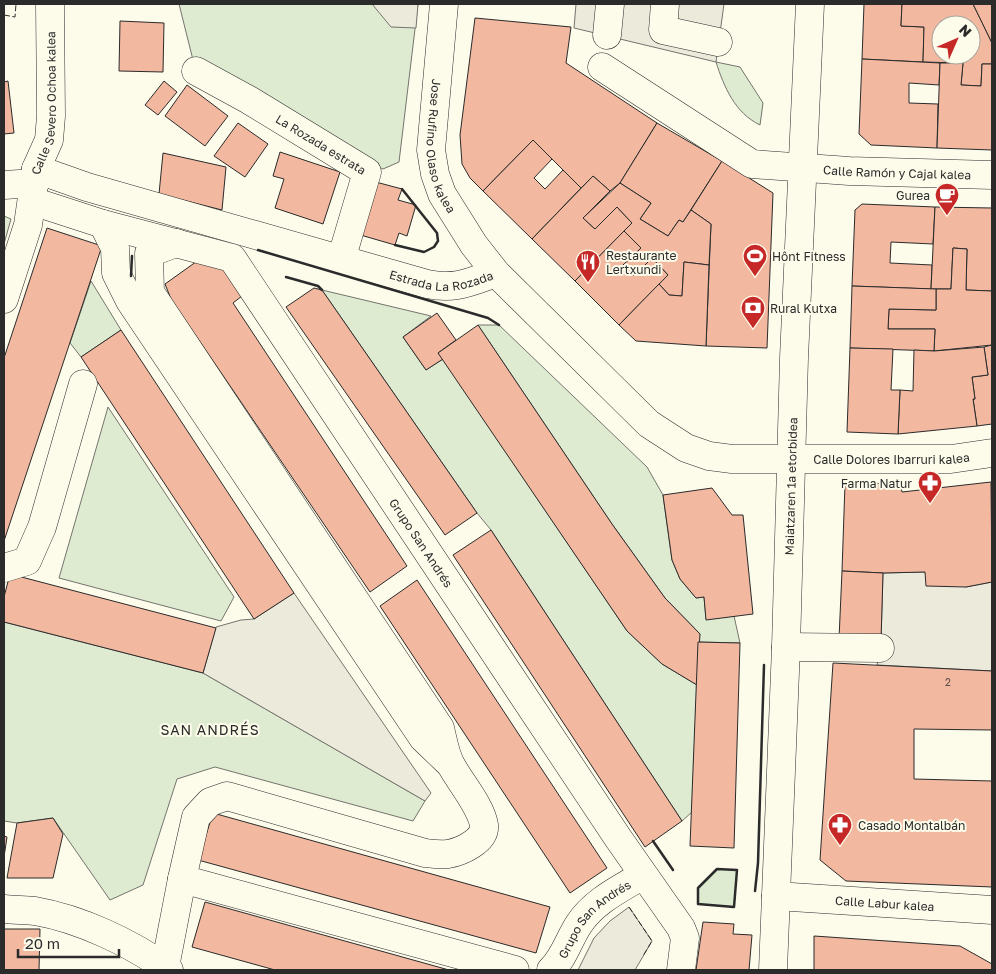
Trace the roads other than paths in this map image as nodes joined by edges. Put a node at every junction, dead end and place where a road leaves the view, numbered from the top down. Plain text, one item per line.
1 (50, 4) edge
2 (444, 4) edge
3 (610, 4) edge
4 (665, 4) edge
5 (810, 4) edge
6 (607, 35) dead end
7 (718, 42) dead end
8 (602, 67) dead end
9 (196, 72) dead end
10 (802, 168) junction
11 (992, 175) edge
12 (34, 184) junction
13 (4, 185) edge
14 (104, 224) junction
15 (176, 243) junction
16 (341, 260) junction
17 (496, 273) junction
18 (4, 299) edge
19 (83, 384) dead end
20 (992, 453) edge
21 (790, 460) junction
22 (4, 568) edge
23 (786, 647) junction
24 (880, 648) dead end
25 (449, 763) junction
26 (643, 875) junction
27 (182, 879) junction
28 (776, 896) junction
29 (4, 909) edge
30 (992, 910) edge
31 (167, 969) edge
32 (504, 969) edge
33 (551, 970) edge
34 (681, 970) edge
35 (773, 970) edge

1 - 12 street, Calle Severo Ochoa kalea
2 - 17 street, Jose Rufino Olaso kalea
3 - 6 street
4 - 7 street
5 - 10 street, Maiatzaren 1a etorbidea
8 - 10 street, Calle Ramón y Cajal kalea
9 - 16 street, La Rozada estrata
10 - 11 street, Calle Ramón y Cajal kalea
10 - 21 street, Maiatzaren 1a etorbidea
12 - 13 street, Estrada La Rozada
12 - 14 street, Grupo San Andrés
12 - 16 street, Estrada La Rozada
12 - 18 street
14 - 15 street, Grupo San Andrés
14 - 25 street
15 - 25 street
15 - 26 street, Grupo San Andrés
16 - 17 street, Estrada La Rozada
17 - 21 street, Estrada La Rozada
19 - 22 street
20 - 21 street, Calle Dolores Ibarruri kalea
21 - 23 street, Maiatzaren 1a etorbidea
23 - 24 street
23 - 28 street, Maiatzaren 1a etorbidea
25 - 27 street
26 - 33 street, Grupo San Andrés
26 - 34 street, Grupo San Andrés
27 - 31 street
27 - 32 street
28 - 30 street, Calle Labur kalea
28 - 35 street, Maiatzaren 1a etorbidea
29 - 31 street

